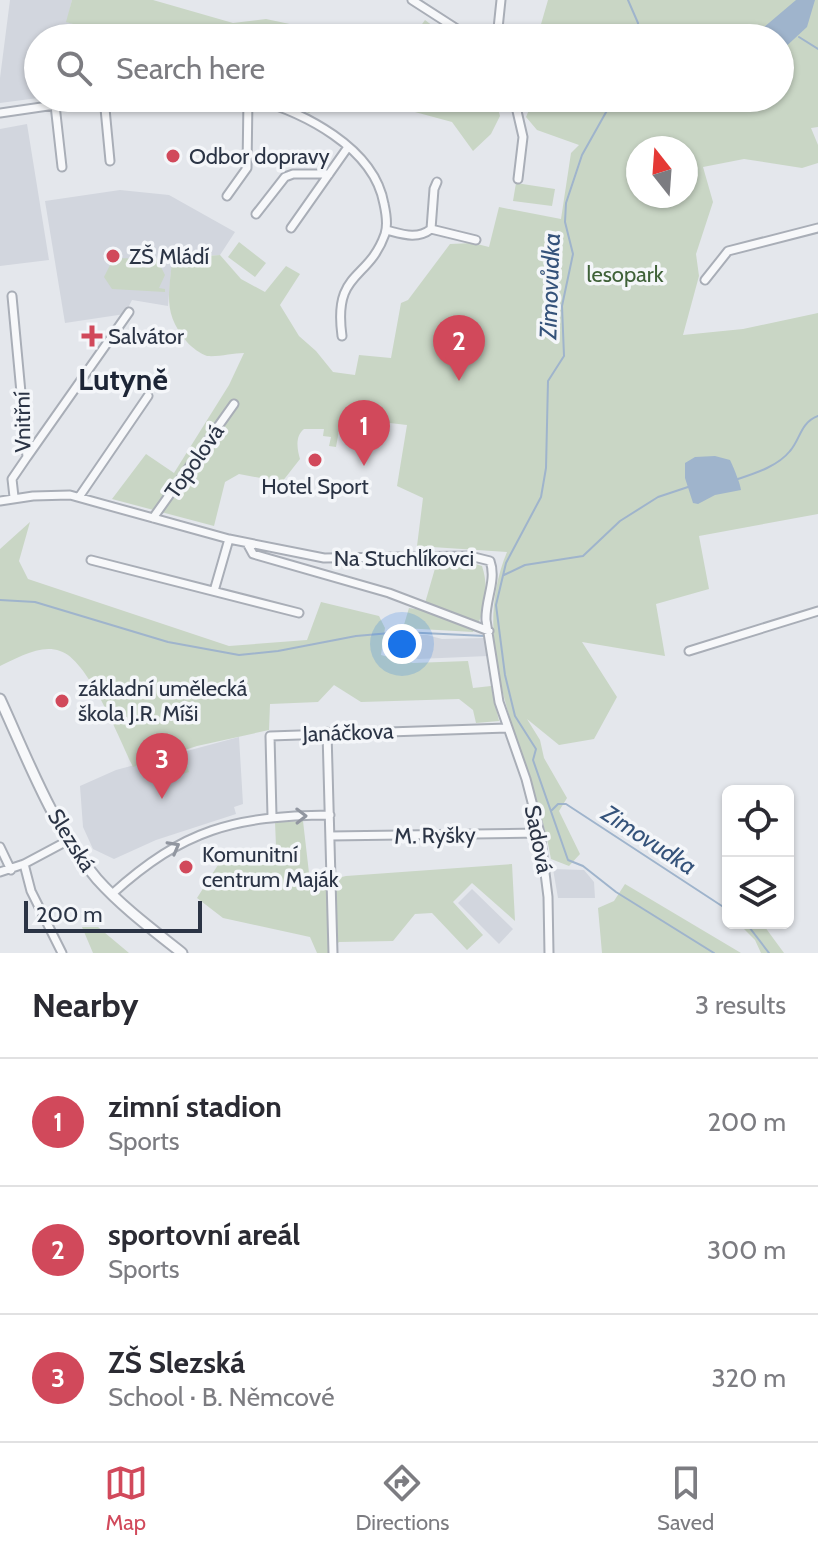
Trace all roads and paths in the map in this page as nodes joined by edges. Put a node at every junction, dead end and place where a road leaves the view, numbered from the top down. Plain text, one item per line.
1 (412, 0) edge
2 (501, 0) edge
3 (449, 24) edge
4 (498, 24) edge
5 (24, 110) edge
6 (56, 112) edge
7 (105, 112) edge
8 (249, 112) edge
9 (290, 112) edge
10 (517, 112) edge
11 (0, 113) edge
12 (348, 147) junction
13 (110, 161) dead end
14 (62, 167) dead end
15 (329, 174) junction
16 (518, 179) dead end
17 (437, 182) dead end
18 (227, 196) dead end
19 (256, 214) dead end
20 (291, 228) dead end
21 (818, 228) edge
22 (431, 229) junction
23 (386, 230) junction
24 (476, 240) dead end
25 (705, 280) dead end
26 (12, 296) dead end
27 (129, 312) dead end
28 (342, 336) dead end
29 (148, 396) dead end
30 (234, 404) dead end
31 (27, 457) junction
32 (14, 497) junction
33 (79, 497) junction
34 (0, 501) edge
35 (153, 518) junction
36 (229, 539) junction
37 (247, 543) junction
38 (91, 560) dead end
39 (214, 591) junction
40 (818, 611) edge
41 (299, 613) dead end
42 (489, 631) junction
43 (689, 651) dead end
44 (0, 699) edge
45 (507, 728) junction
46 (327, 732) junction
47 (330, 815) junction
48 (272, 816) junction
49 (540, 833) junction
50 (330, 836) junction
51 (69, 840) junction
52 (0, 847) edge
53 (24, 864) junction
54 (11, 870) junction
55 (0, 872) edge
56 (112, 894) junction
57 (62, 953) edge
58 (182, 953) edge
59 (333, 953) edge
60 (549, 953) edge

1 - 3 street
2 - 4 street
5 - 11 street
6 - 14 street
7 - 13 street
8 - 18 street
9 - 12 street
10 - 16 street
12 - 15 street
12 - 23 street
15 - 19 street
15 - 20 street
17 - 22 street
21 - 25 street
22 - 23 street
22 - 24 street
23 - 28 street
26 - 31 street, Vnitřní
27 - 31 street
29 - 33 street
30 - 35 street, Topolová
31 - 32 street, Vnitřní
32 - 33 street, Na Stuchlíkovci
32 - 34 street, Na Stuchlíkovci
33 - 35 street, Na Stuchlíkovci
35 - 36 street, Na Stuchlíkovci
36 - 37 street, Na Stuchlíkovci
36 - 39 street
37 - 42 street, Na Stuchlíkovci
37 - 42 street, Na Stuchlíkovci
38 - 39 street
39 - 41 street
40 - 43 street
42 - 45 street, Na Stuchlíkovci
44 - 51 street, Slezská
45 - 46 street, Janáčkova
45 - 49 street, Sadová
46 - 47 street
46 - 48 street, Janáčkova
48 -> 47 street
47 - 50 street
56 -> 48 street
49 - 50 street, M. Ryšky
49 - 60 street, Sadová
50 - 59 street
51 - 53 street
51 - 56 street, Slezská
52 - 54 street
53 - 54 street
53 - 57 street
54 - 55 street
56 - 58 street, Slezská

